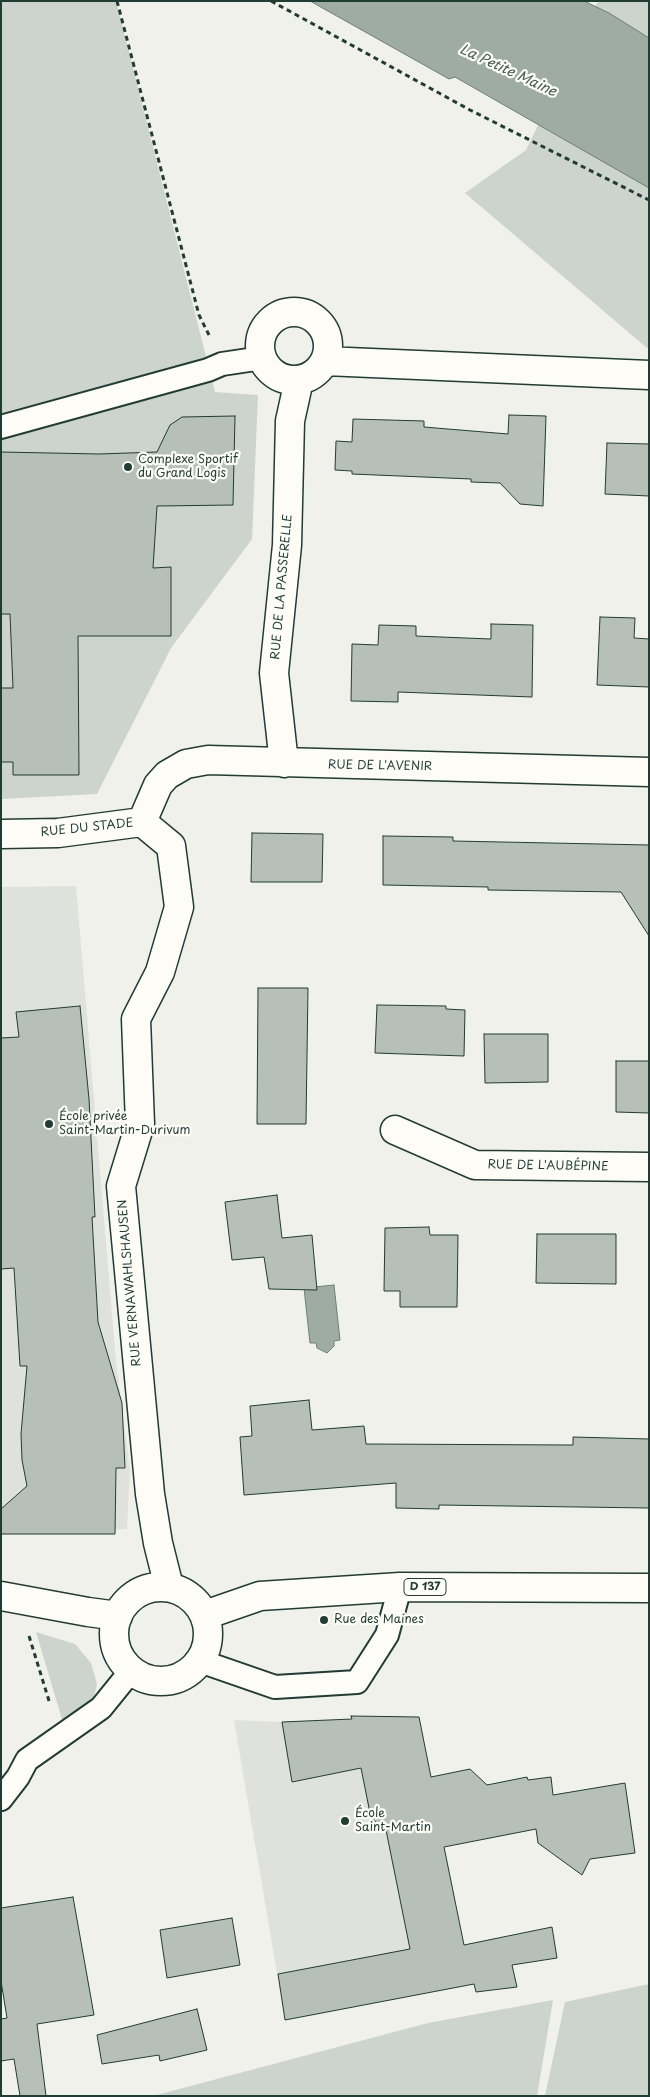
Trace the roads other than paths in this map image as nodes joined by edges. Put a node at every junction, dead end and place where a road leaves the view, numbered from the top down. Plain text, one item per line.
1 (262, 358) junction
2 (325, 361) junction
3 (649, 375) edge
4 (299, 380) junction
5 (1, 427) edge
6 (284, 763) junction
7 (649, 772) edge
8 (142, 822) junction
9 (1, 834) edge
10 (395, 1130) dead end
11 (649, 1167) edge
12 (169, 1587) junction
13 (400, 1587) junction
14 (649, 1588) edge
15 (1, 1596) edge
16 (118, 1616) junction
17 (205, 1616) junction
18 (200, 1661) junction
19 (131, 1671) junction
20 (1, 1799) edge

1 - 2 street
1 - 4 street
1 - 5 lane
2 - 3 street
2 - 4 street
4 - 6 street, RUE DE LA PASSERELLE
6 - 7 street, RUE DE L'AVENIR
6 - 8 street, RUE DE L'AVENIR
8 - 9 street, RUE DU STADE
8 - 12 street, RUE VERNAWAHLSHAUSEN
10 - 11 street, RUE DE L'AUBÉPINE
12 - 16 street
12 - 17 street
13 - 14 street, D 137
13 - 17 street, D 137
13 - 18 lane
15 - 16 street
16 - 19 street
17 - 18 street
18 - 19 street
19 - 20 lane

